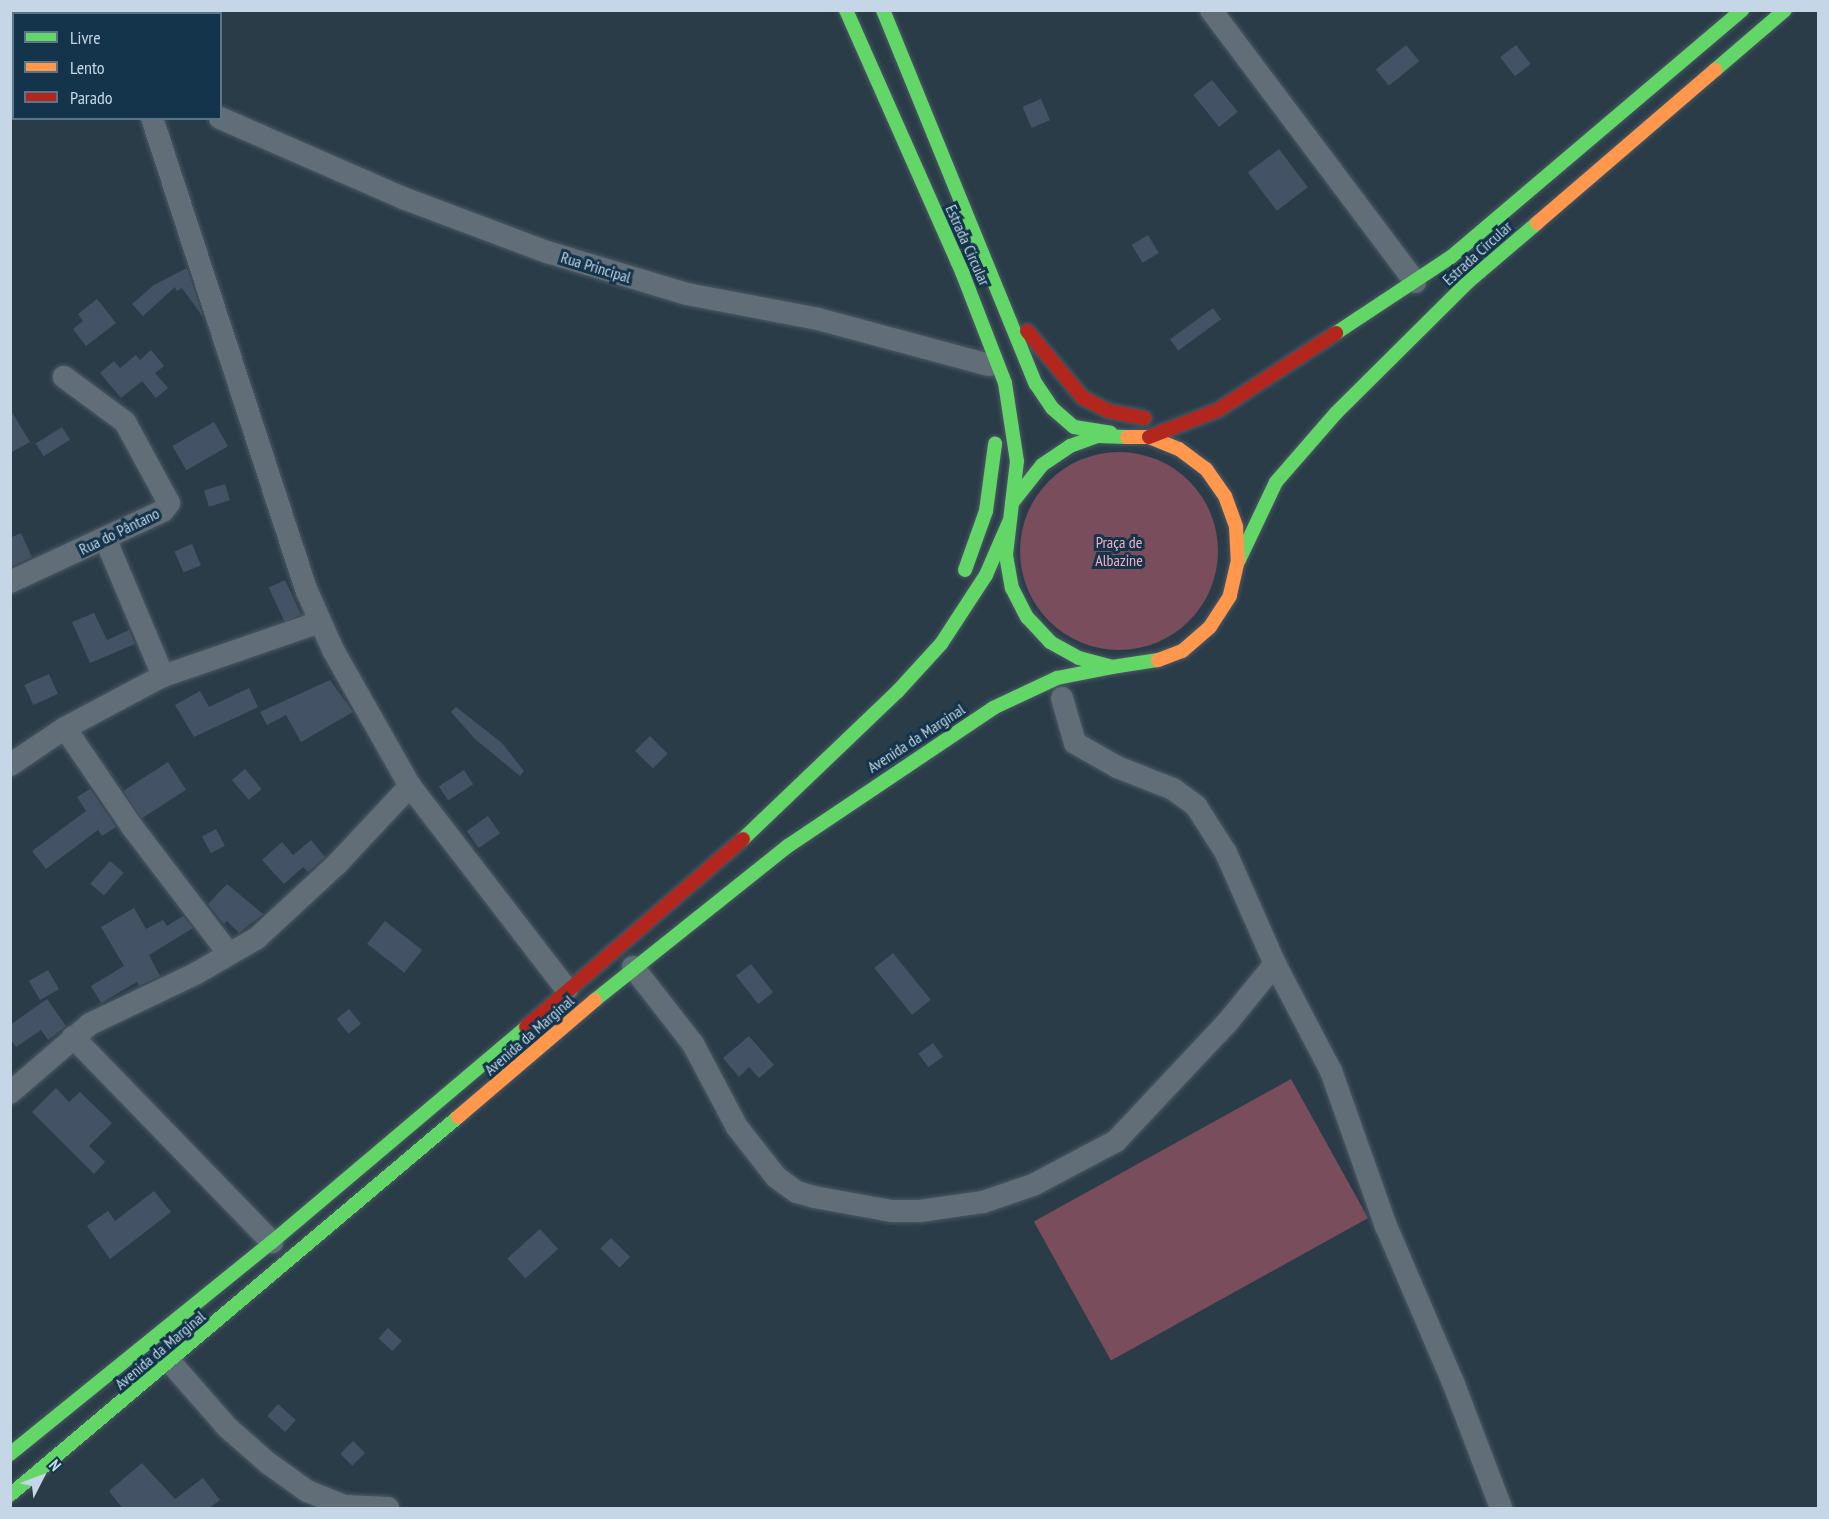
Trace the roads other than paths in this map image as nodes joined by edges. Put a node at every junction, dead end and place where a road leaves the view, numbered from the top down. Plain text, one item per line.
1 (846, 10) edge
2 (883, 10) edge
3 (1211, 10) edge
4 (1742, 10) edge
5 (1785, 10) edge
6 (222, 119) edge
7 (153, 120) edge
8 (963, 272) junction
9 (1415, 282) junction
10 (1003, 298) junction
11 (989, 365) junction
12 (64, 377) dead end
13 (1248, 387) junction
14 (1336, 413) junction
15 (1130, 436) junction
16 (1149, 437) junction
17 (1012, 503) junction
18 (1009, 522) junction
19 (105, 538) junction
20 (1265, 539) dead end
21 (1238, 560) junction
22 (10, 582) edge
23 (957, 585) dead end
24 (947, 606) dead end
25 (320, 622) junction
26 (1112, 666) junction
27 (163, 676) junction
28 (897, 692) junction
29 (1064, 698) dead end
30 (1029, 708) dead end
31 (65, 728) junction
32 (964, 728) junction
33 (10, 765) edge
34 (410, 786) junction
35 (229, 954) junction
36 (1275, 964) junction
37 (633, 967) junction
38 (567, 990) junction
39 (73, 1037) junction
40 (10, 1093) edge
41 (272, 1242) junction
42 (171, 1363) junction
43 (10, 1454) edge
44 (10, 1495) edge
45 (388, 1509) edge
46 (1501, 1509) edge

1 - 8 main road, Estrada Circular
2 - 10 main road, Estrada Circular
3 - 9 street
4 - 9 main road, Estrada Circular
5 - 14 main road, Estrada Circular
6 - 11 street, Rua Principal
7 - 25 street
8 - 11 main road
8 - 17 main road, Estrada Circular
9 - 13 main road, Estrada Circular
10 - 13 main road
10 - 15 main road, Estrada Circular
11 - 23 main road
12 - 19 street, Rua do Pântano
13 - 16 main road, Estrada Circular
14 - 20 main road
14 - 21 main road, Estrada Circular
15 - 16 main road
15 - 17 main road
16 - 21 main road
17 - 18 main road, Estrada Circular
18 - 26 main road
18 - 28 main road, Avenida da Marginal
19 - 22 street, Rua do Pântano
19 - 27 street
21 - 26 main road
24 - 28 main road
25 - 27 street
25 - 34 street
26 - 32 main road, Avenida da Marginal
27 - 31 street
28 - 38 main road, Avenida da Marginal
29 - 36 street
30 - 32 main road
31 - 33 street
31 - 35 street
32 - 37 main road, Avenida da Marginal
34 - 35 street
34 - 38 street
35 - 39 street
36 - 37 street
36 - 46 street
37 - 42 main road, Avenida da Marginal
38 - 41 main road, Avenida da Marginal
39 - 40 street
39 - 41 street
41 - 43 main road, Avenida da Marginal
42 - 44 main road, Avenida da Marginal
42 - 45 street

